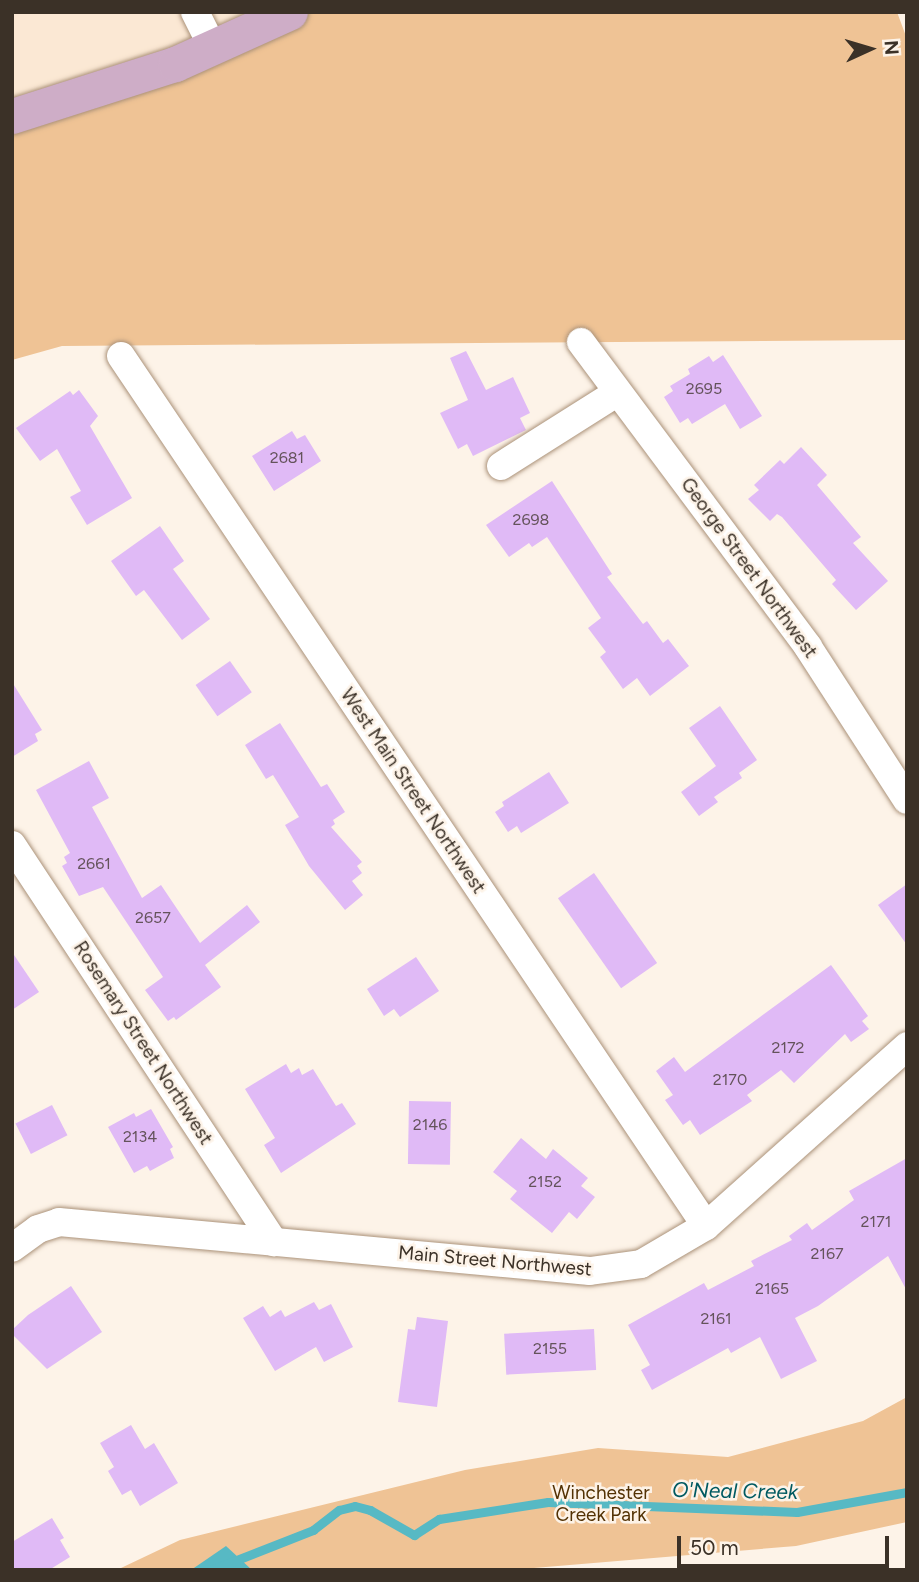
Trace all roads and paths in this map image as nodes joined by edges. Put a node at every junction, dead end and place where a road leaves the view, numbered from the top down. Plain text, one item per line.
1 (195, 12) edge
2 (290, 12) edge
3 (213, 48) junction
4 (12, 116) edge
5 (581, 342) dead end
6 (121, 356) dead end
7 (618, 391) junction
8 (501, 466) dead end
9 (907, 800) edge
10 (12, 845) edge
11 (907, 1046) edge
12 (706, 1226) junction
13 (274, 1242) junction
14 (12, 1248) edge

1 - 3 street
2 - 3 main road
3 - 4 main road
5 - 7 street, George Street Northwest
6 - 12 street, West Main Street Northwest
7 - 8 street
7 - 9 street, George Street Northwest
10 - 13 street, Rosemary Street Northwest
11 - 12 street, Main Street Northwest
12 - 13 street, Main Street Northwest
13 - 14 street, Main Street Northwest

